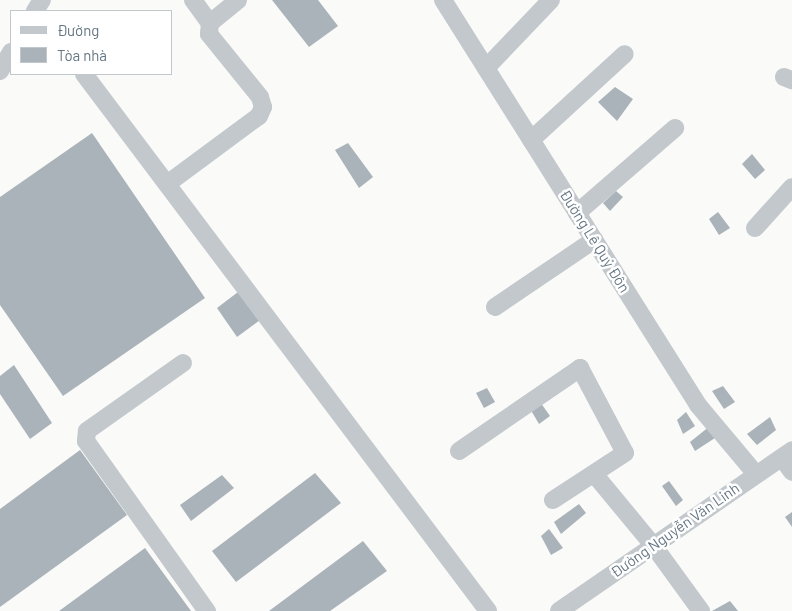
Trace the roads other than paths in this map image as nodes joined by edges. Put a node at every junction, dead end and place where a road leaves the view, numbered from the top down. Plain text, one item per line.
1 (193, 0) edge
2 (238, 0) edge
3 (443, 0) edge
4 (551, 0) edge
5 (210, 22) junction
6 (10, 54) edge
7 (625, 54) dead end
8 (486, 68) junction
9 (0, 71) edge
10 (85, 75) edge
11 (675, 128) dead end
12 (531, 140) junction
13 (167, 184) junction
14 (792, 187) edge
15 (577, 213) junction
16 (755, 228) dead end
17 (594, 240) junction
18 (495, 307) dead end
19 (182, 363) dead end
20 (459, 450) dead end
21 (789, 460) edge
22 (756, 474) junction
23 (595, 475) junction
24 (552, 500) dead end
25 (652, 545) junction
26 (208, 611) edge
27 (488, 611) edge
28 (559, 611) edge
29 (701, 611) edge

1 - 5 street
2 - 5 street
3 - 8 street, Đường Lê Quý Đôn
4 - 8 street
5 - 13 street
6 - 9 street
7 - 12 street
8 - 12 street, Đường Lê Quý Đôn
10 - 13 street
11 - 15 street
12 - 15 street, Đường Lê Quý Đôn
13 - 27 street
14 - 16 street
15 - 17 street, Đường Lê Quý Đôn
17 - 18 street
17 - 22 street, Đường Lê Quý Đôn
19 - 26 street
20 - 23 street
21 - 22 street, Đường Nguyễn Văn Linh
22 - 25 street, Đường Nguyễn Văn Linh
23 - 24 street
23 - 25 street
25 - 28 street, Đường Nguyễn Văn Linh
25 - 29 street

